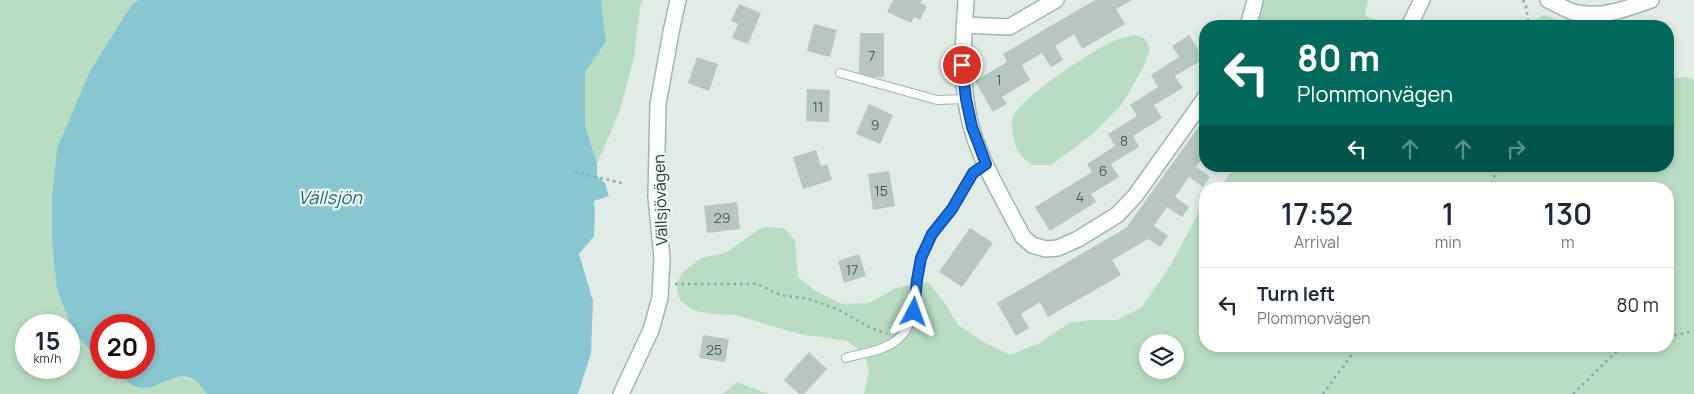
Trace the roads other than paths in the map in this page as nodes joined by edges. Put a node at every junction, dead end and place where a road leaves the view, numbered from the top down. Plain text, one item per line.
1 (678, 0) edge
2 (966, 0) edge
3 (1056, 0) edge
4 (1422, 0) edge
5 (1548, 0) edge
6 (1651, 0) edge
7 (1254, 1) dead end
8 (1249, 20) edge
9 (1412, 20) edge
10 (964, 25) junction
11 (840, 73) dead end
12 (966, 99) junction
13 (1199, 106) edge
14 (986, 164) junction
15 (846, 358) dead end
16 (622, 394) edge

1 - 16 street, Vällsjövägen
2 - 10 street
3 - 10 street
4 - 9 street
5 - 6 street
7 - 8 street
10 - 12 street
11 - 12 lane
12 - 14 street
13 - 14 street
14 - 15 lane

